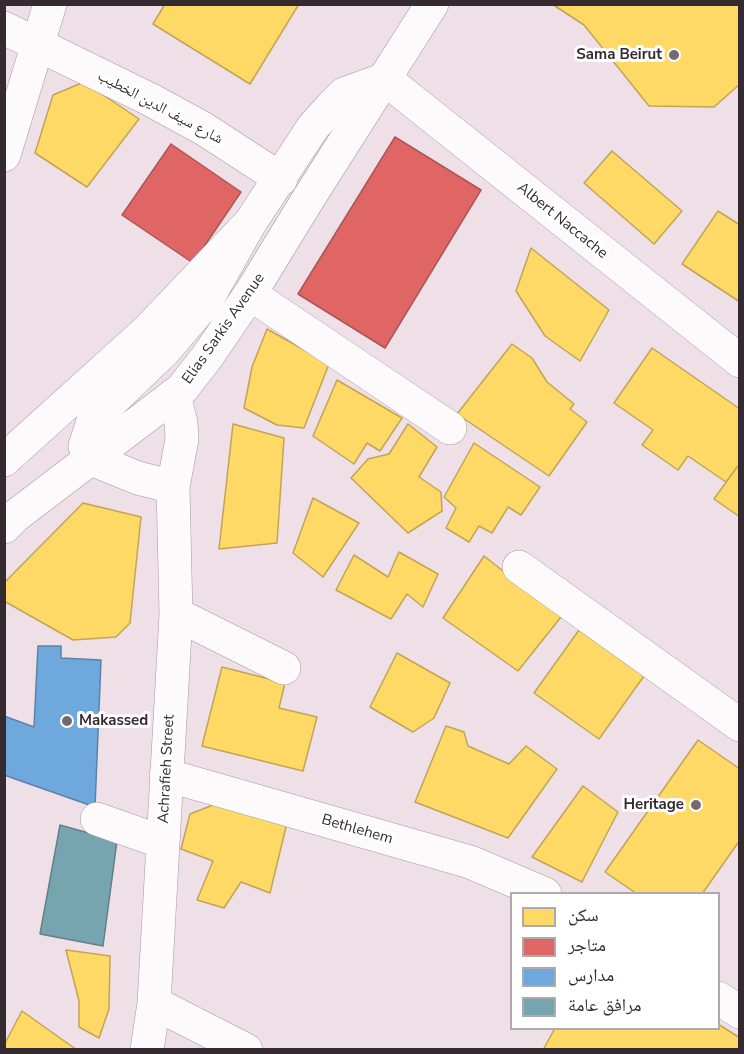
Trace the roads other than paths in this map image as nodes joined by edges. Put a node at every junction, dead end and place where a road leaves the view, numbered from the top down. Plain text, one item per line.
1 (50, 4) edge
2 (432, 4) edge
3 (4, 28) edge
4 (37, 42) junction
5 (385, 79) junction
6 (4, 155) edge
7 (281, 179) junction
8 (250, 223) junction
9 (250, 294) junction
10 (740, 361) edge
11 (174, 395) junction
12 (450, 428) dead end
13 (91, 459) junction
14 (4, 460) edge
15 (173, 487) junction
16 (4, 527) edge
17 (519, 567) dead end
18 (176, 615) junction
19 (284, 668) dead end
20 (740, 725) edge
21 (166, 775) junction
22 (98, 819) dead end
23 (162, 842) junction
24 (540, 892) edge
25 (720, 1000) edge
26 (154, 1003) junction
27 (740, 1012) edge
28 (147, 1050) edge
29 (246, 1050) edge

1 - 4 street
2 - 5 street, Elias Sarkis Avenue
3 - 4 street, شارع سيف الدين الخطيب
4 - 6 street
4 - 7 street, شارع سيف الدين الخطيب
5 - 7 street
5 - 9 street, Elias Sarkis Avenue
5 - 10 street, Albert Naccache
7 - 8 street
8 - 13 street
8 - 14 street
9 - 11 street, Elias Sarkis Avenue
9 - 12 street
11 - 13 street, Elias Sarkis Avenue
11 - 15 street, Achrafieh Street
13 - 15 street
13 - 16 street, Elias Sarkis Avenue
15 - 18 street, Achrafieh Street
17 - 20 street
18 - 19 street
18 - 21 street, Achrafieh Street
21 - 23 street, Achrafieh Street
21 - 24 street, Bethlehem
22 - 23 street
23 - 26 street, Achrafieh Street
25 - 27 street
26 - 28 street, Achrafieh Street
26 - 29 street

